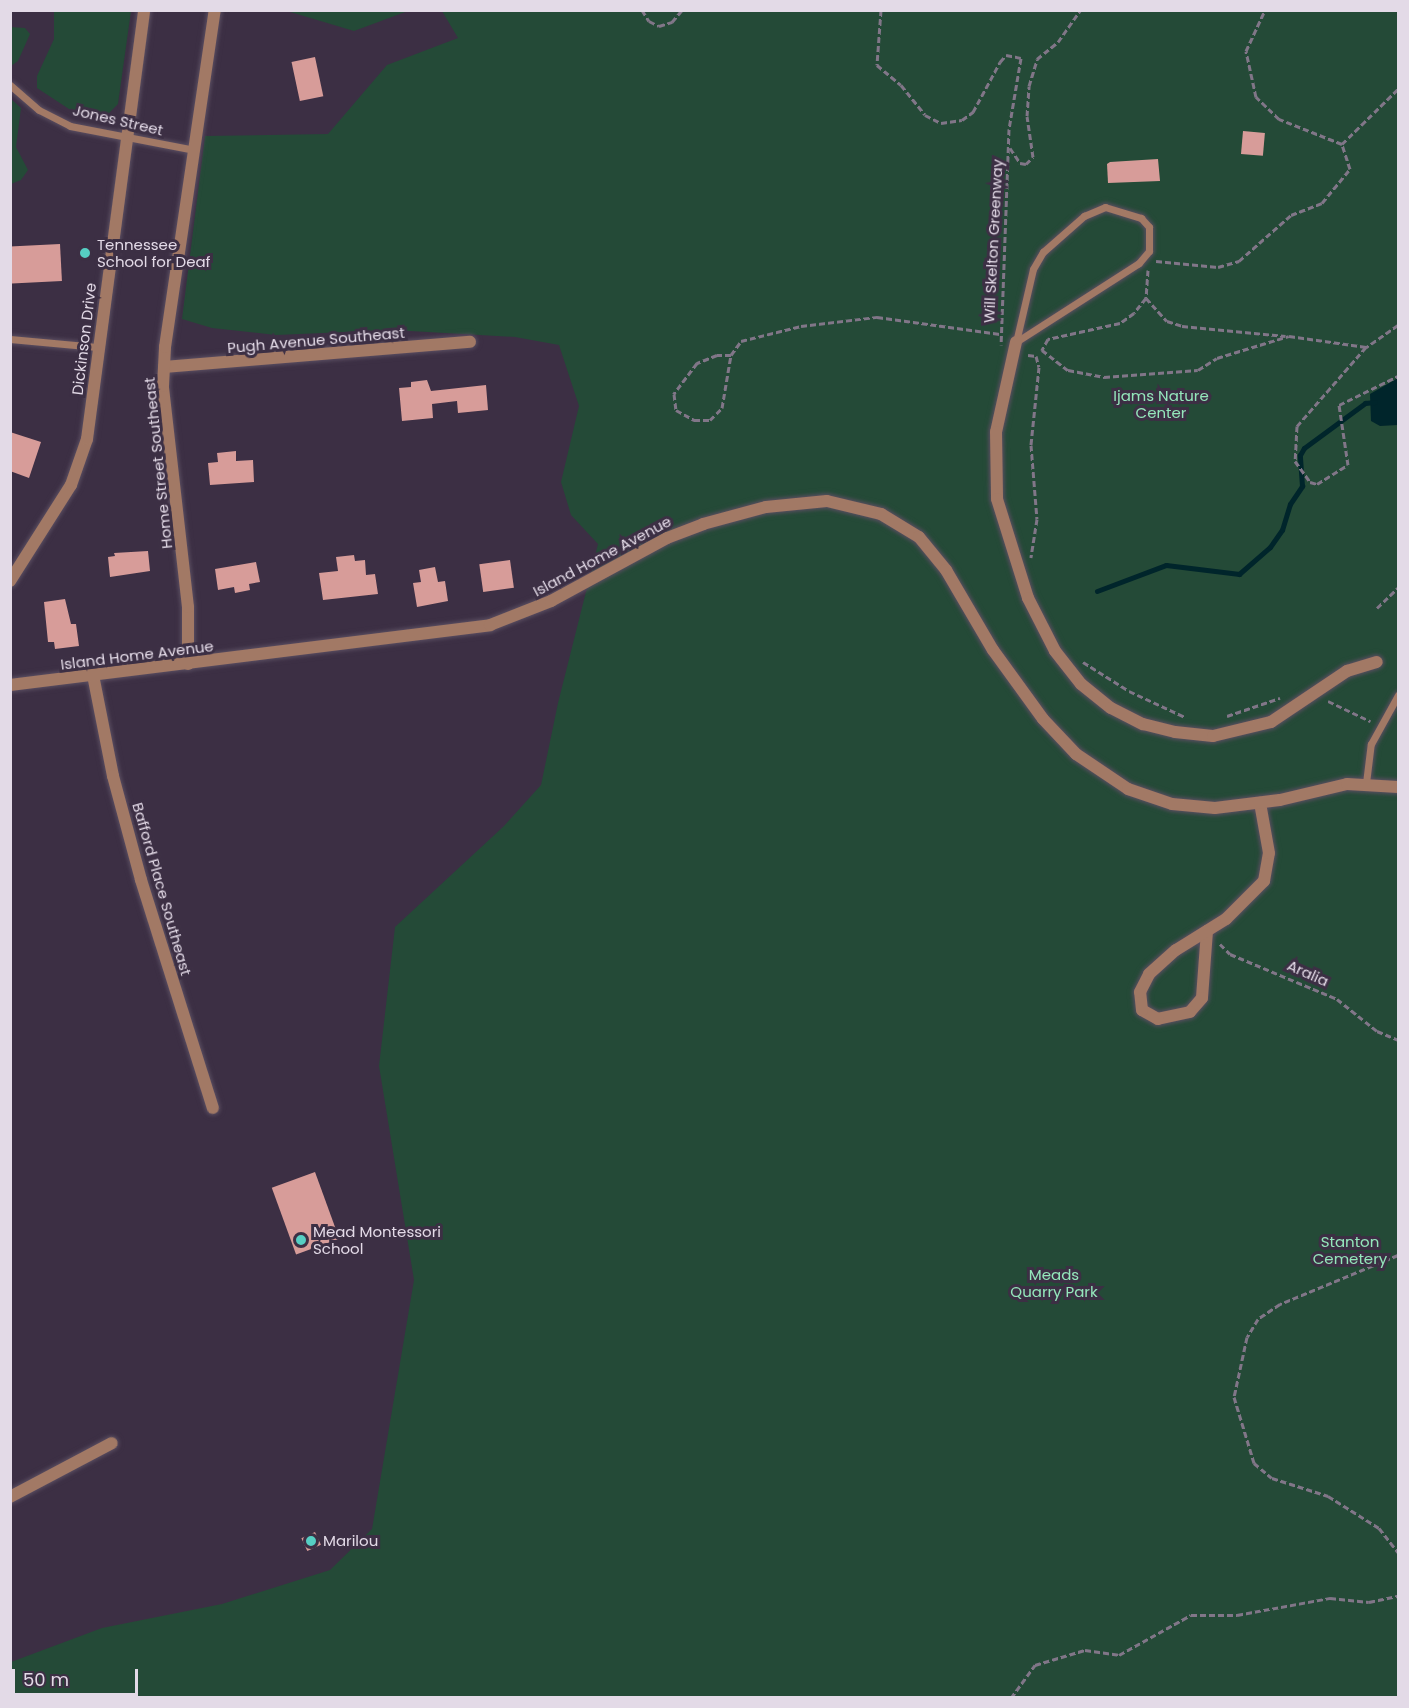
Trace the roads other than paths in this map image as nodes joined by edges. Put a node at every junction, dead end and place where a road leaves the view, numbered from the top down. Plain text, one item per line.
1 (144, 10) edge
2 (215, 10) edge
3 (10, 85) edge
4 (126, 139) junction
5 (195, 150) junction
6 (10, 339) edge
7 (470, 342) dead end
8 (97, 347) junction
9 (1014, 347) junction
10 (164, 368) junction
11 (10, 581) edge
12 (1377, 662) dead end
13 (188, 664) junction
14 (93, 675) junction
15 (10, 685) edge
16 (1398, 695) edge
17 (1366, 783) junction
18 (1398, 787) edge
19 (1260, 803) junction
20 (1208, 931) junction
21 (213, 1108) dead end
22 (112, 1443) dead end
23 (10, 1497) edge

1 - 4 street, Dickinson Drive
2 - 5 street, Home Street Southeast
3 - 4 lane, Jones Street
4 - 5 lane, Jones Street
4 - 8 street, Dickinson Drive
5 - 10 street, Home Street Southeast
6 - 8 lane
7 - 10 street, Pugh Avenue Southeast
8 - 11 street, Dickinson Drive
9 - 9 lane
9 - 12 street
10 - 13 street, Home Street Southeast
13 - 14 street, Island Home Avenue
13 - 19 street, Island Home Avenue
14 - 15 street, Island Home Avenue
14 - 21 street, Bafford Place Southeast
16 - 17 lane
17 - 18 street, Island Home Avenue
17 - 19 street, Island Home Avenue
19 - 20 street
20 - 20 street
22 - 23 street

